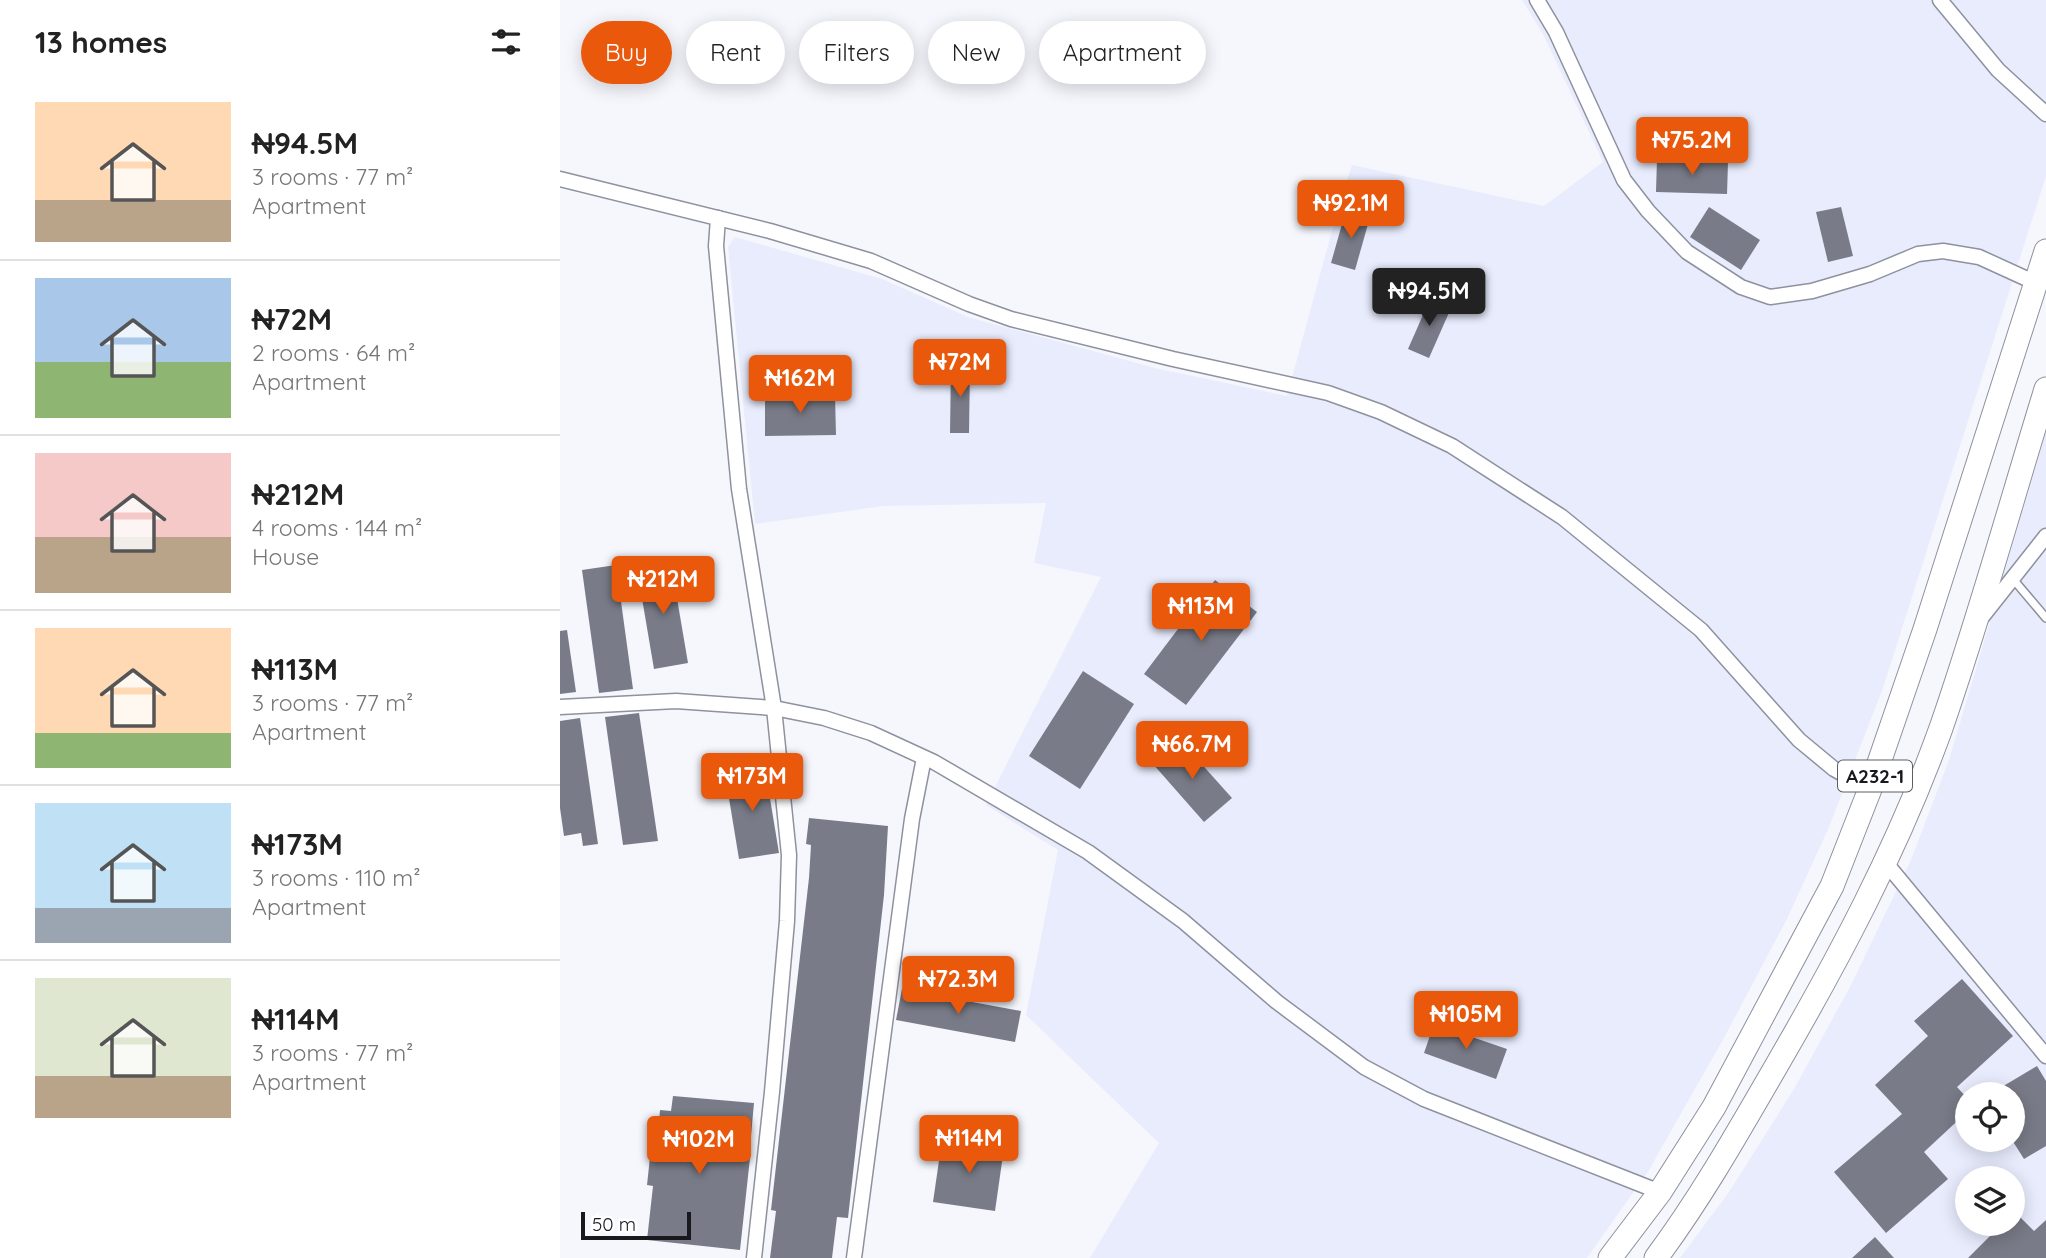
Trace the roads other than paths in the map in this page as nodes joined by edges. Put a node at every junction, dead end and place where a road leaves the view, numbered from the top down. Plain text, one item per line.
1 (1537, 0) edge
2 (1940, 0) edge
3 (2046, 114) edge
4 (560, 178) edge
5 (718, 218) junction
6 (2046, 251) edge
7 (2036, 283) junction
8 (2046, 389) edge
9 (2046, 536) edge
10 (2012, 579) junction
11 (2046, 618) edge
12 (1975, 626) junction
13 (560, 708) edge
14 (774, 708) junction
15 (924, 758) junction
16 (1870, 789) junction
17 (1885, 862) junction
18 (2046, 1056) edge
19 (1660, 1192) junction
20 (754, 1258) edge
21 (854, 1258) edge
22 (1610, 1258) edge
23 (1656, 1258) edge

1 - 7 street
2 - 3 street
4 - 5 street
5 - 14 street
5 - 16 street
6 - 7 highway, A232-1
7 - 16 highway, A232-1
8 - 12 highway, A232-1
9 - 10 street
10 - 11 lane
10 - 12 street
12 - 17 highway, A232-1
13 - 14 street
14 - 15 street
14 - 20 street
15 - 19 street
15 - 21 street
16 - 19 highway, A232-1
17 - 18 street
17 - 23 highway, A232-1
19 - 22 highway, A232-1

